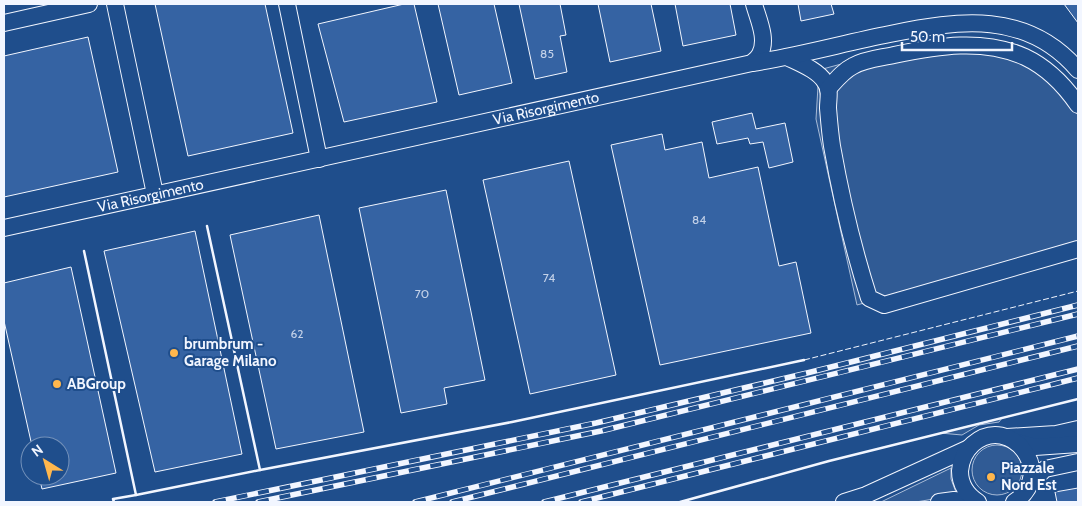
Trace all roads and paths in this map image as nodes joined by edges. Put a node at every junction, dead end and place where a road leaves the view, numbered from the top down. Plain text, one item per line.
1 (89, 4) edge
2 (115, 4) edge
3 (287, 4) edge
4 (754, 4) edge
5 (4, 23) edge
6 (787, 57) junction
7 (752, 63) junction
8 (1078, 70) edge
9 (828, 89) junction
10 (1078, 105) edge
11 (319, 159) junction
12 (155, 194) junction
13 (4, 228) edge
14 (1078, 249) edge
15 (1078, 428) edge
16 (1012, 440) junction
17 (1078, 445) edge
18 (969, 448) junction
19 (1078, 462) edge
20 (1031, 477) junction
21 (844, 502) edge
22 (939, 502) edge
23 (976, 502) edge
24 (1014, 502) edge

1 - 5 street
2 - 12 street
3 - 11 street
4 - 7 street
6 - 7 street, Via Risorgimento
6 - 8 street, Via Risorgimento
6 - 9 street
7 - 11 street, Via Risorgimento
9 - 10 street
9 - 14 street
11 - 12 street, Via Risorgimento
12 - 13 street, Via Risorgimento
15 - 16 street
16 - 17 street
16 - 18 street
16 - 20 street
17 - 20 street
18 - 21 street
18 - 23 street
19 - 20 street
20 - 24 street
22 - 23 street

